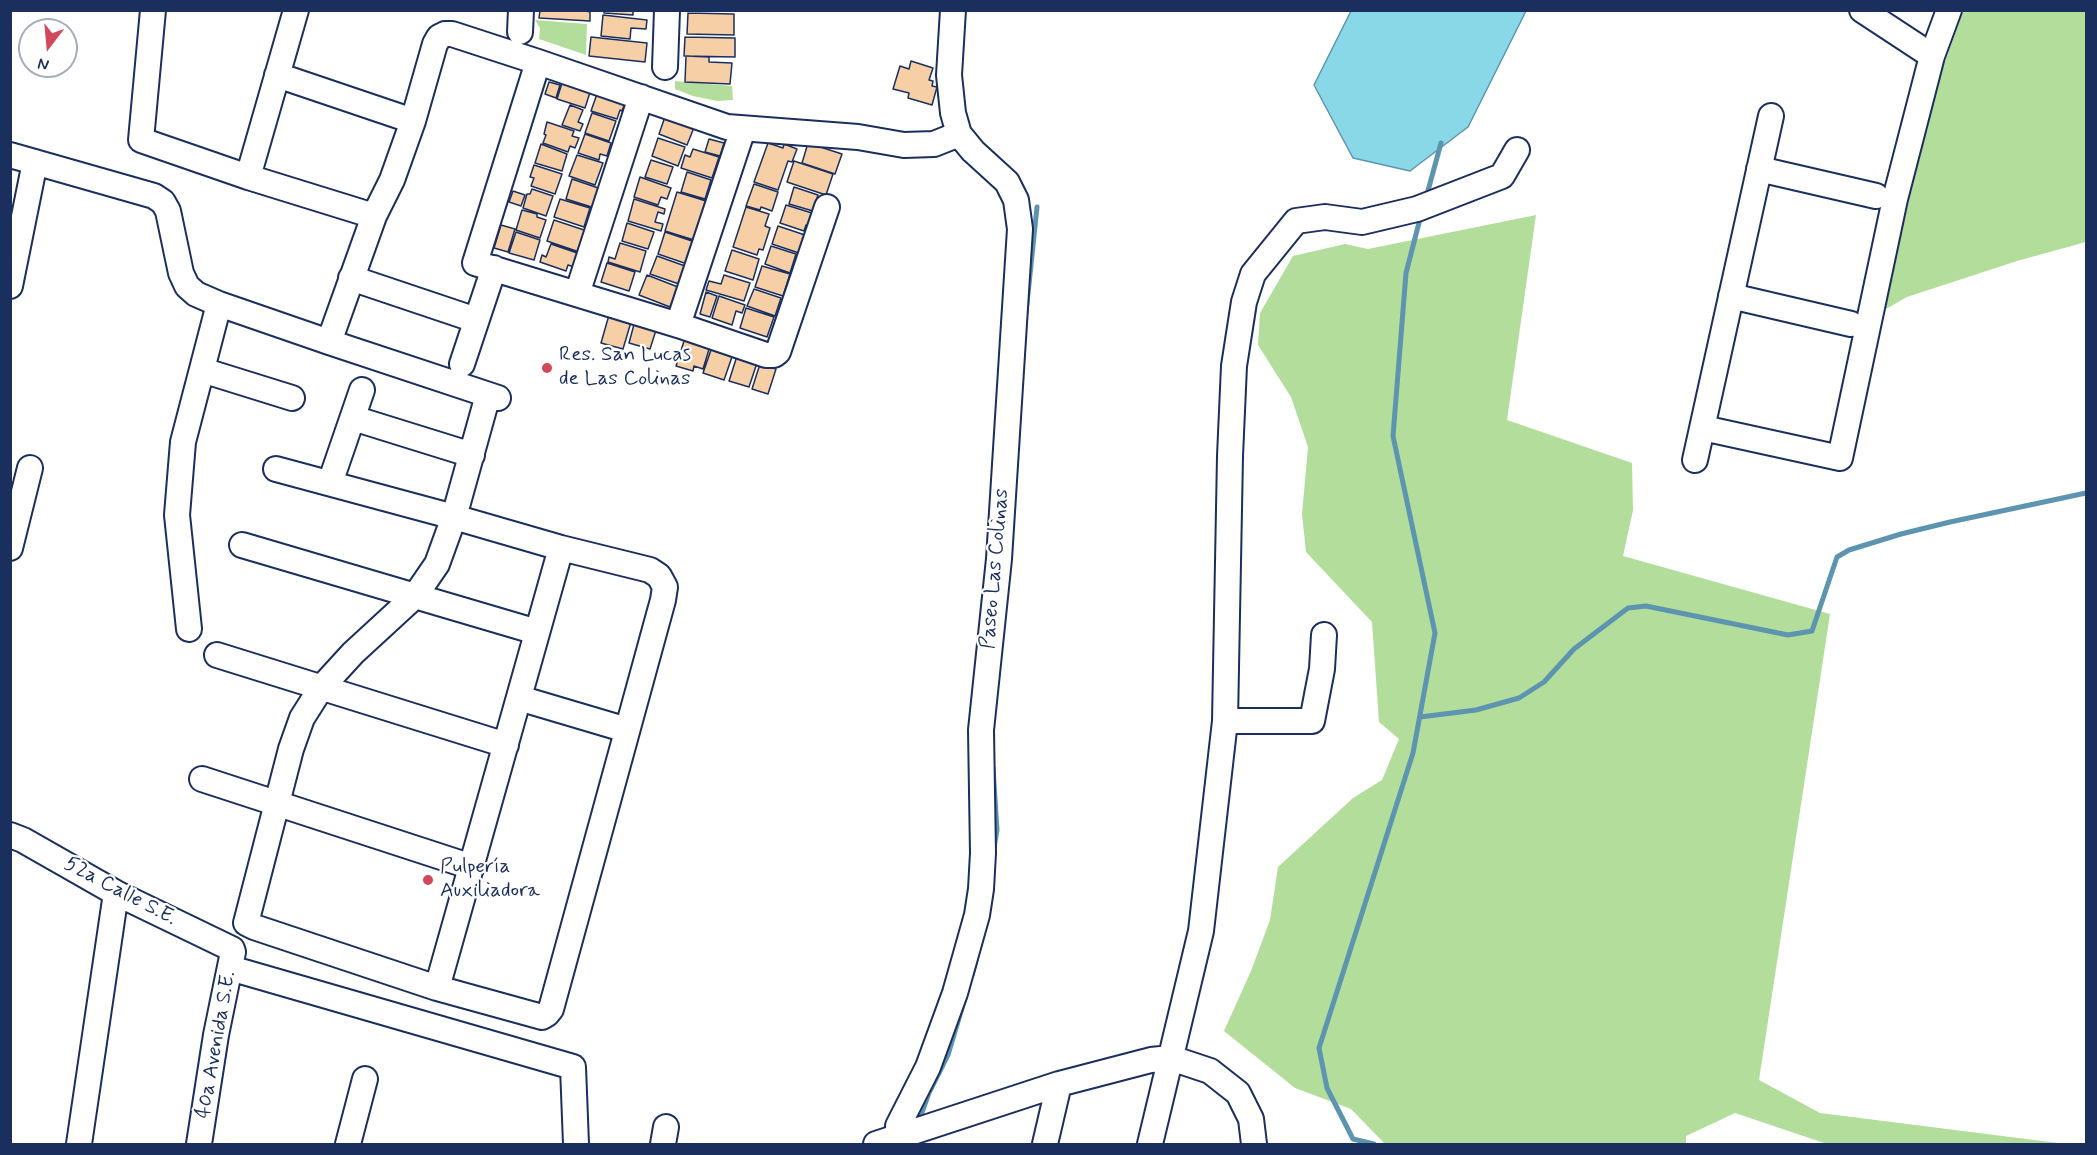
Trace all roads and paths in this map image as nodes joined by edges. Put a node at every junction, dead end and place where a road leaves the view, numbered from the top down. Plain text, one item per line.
1 (153, 10) edge
2 (296, 10) edge
3 (667, 10) edge
4 (953, 10) edge
5 (1862, 10) edge
6 (1949, 10) edge
7 (1932, 56) junction
8 (538, 62) junction
9 (665, 67) dead end
10 (277, 75) junction
11 (641, 97) junction
12 (1771, 116) dead end
13 (413, 121) junction
14 (743, 129) junction
15 (958, 134) junction
16 (1517, 150) dead end
17 (10, 155) edge
18 (35, 162) junction
19 (1759, 169) junction
20 (248, 177) junction
21 (1876, 196) dead end
22 (826, 207) dead end
23 (374, 216) junction
24 (494, 268) junction
25 (351, 278) junction
26 (10, 286) edge
27 (577, 294) junction
28 (1731, 296) junction
29 (219, 304) junction
30 (476, 320) junction
31 (1851, 324) dead end
32 (678, 325) junction
33 (329, 342) junction
34 (462, 364) dead end
35 (202, 370) junction
36 (362, 390) dead end
37 (292, 398) dead end
38 (353, 418) junction
39 (1703, 428) junction
40 (472, 455) junction
41 (1695, 460) dead end
42 (30, 468) dead end
43 (276, 469) dead end
44 (330, 483) junction
45 (454, 517) junction
46 (242, 545) dead end
47 (10, 548) edge
48 (561, 548) junction
49 (415, 596) junction
50 (189, 629) dead end
51 (537, 632) junction
52 (1324, 635) dead end
53 (217, 655) dead end
54 (321, 688) junction
55 (519, 698) junction
56 (1225, 721) junction
57 (627, 729) junction
58 (506, 744) junction
59 (202, 779) dead end
60 (276, 804) junction
61 (10, 835) edge
62 (472, 867) junction
63 (116, 893) junction
64 (246, 923) junction
65 (231, 955) junction
66 (437, 988) junction
67 (1171, 1058) junction
68 (365, 1079) dead end
69 (1059, 1084) junction
70 (902, 1135) junction
71 (79, 1144) edge
72 (199, 1144) edge
73 (348, 1144) edge
74 (576, 1144) edge
75 (876, 1144) edge
76 (1045, 1144) edge
77 (1150, 1144) edge
78 (1254, 1144) edge

1 - 20 street
2 - 10 street
3 - 9 street
4 - 15 street
5 - 7 street
6 - 7 street
7 - 39 street
8 - 11 street
8 - 13 street
8 - 24 street
10 - 13 street
10 - 20 street
11 - 14 street
11 - 27 street
12 - 19 street
13 - 23 street
14 - 15 street
14 - 32 street
15 - 70 street, Paseo Las Colinas
16 - 56 street
17 - 18 street
18 - 26 street
18 - 29 street
19 - 21 street
19 - 28 street
20 - 23 street
22 - 32 street
23 - 25 street
24 - 27 street
24 - 30 street
25 - 30 street
25 - 33 street
27 - 32 street
28 - 31 street
28 - 39 street
29 - 33 street
29 - 35 street
30 - 34 street
33 - 40 street, 40a Avenida S.E.
35 - 37 street
35 - 50 street
36 - 38 street
38 - 40 street
38 - 44 street
39 - 41 street
40 - 45 street, 40a Avenida S.E.
42 - 47 street
43 - 44 street
44 - 45 street
45 - 48 street
45 - 49 street, 40a Avenida S.E.
46 - 49 street
48 - 51 street
48 - 57 street
49 - 51 street
49 - 54 street, 40a Avenida S.E.
51 - 55 street
52 - 56 street
53 - 54 street
54 - 58 street
54 - 60 street, 40a Avenida S.E.
55 - 57 street
55 - 58 street
56 - 67 street
57 - 66 street
58 - 62 street
59 - 60 street
60 - 62 street
60 - 64 street, 40a Avenida S.E.
61 - 63 street, 52a Calle S.E.
62 - 66 street
63 - 65 street, 52a Calle S.E.
63 - 71 street
64 - 65 street, 40a Avenida S.E.
64 - 66 street
65 - 72 street, 40a Avenida S.E.
65 - 74 street, 52a Calle S.E.
67 - 69 street
67 - 77 street
67 - 78 street
68 - 73 street
69 - 70 street
69 - 76 street
70 - 75 street

